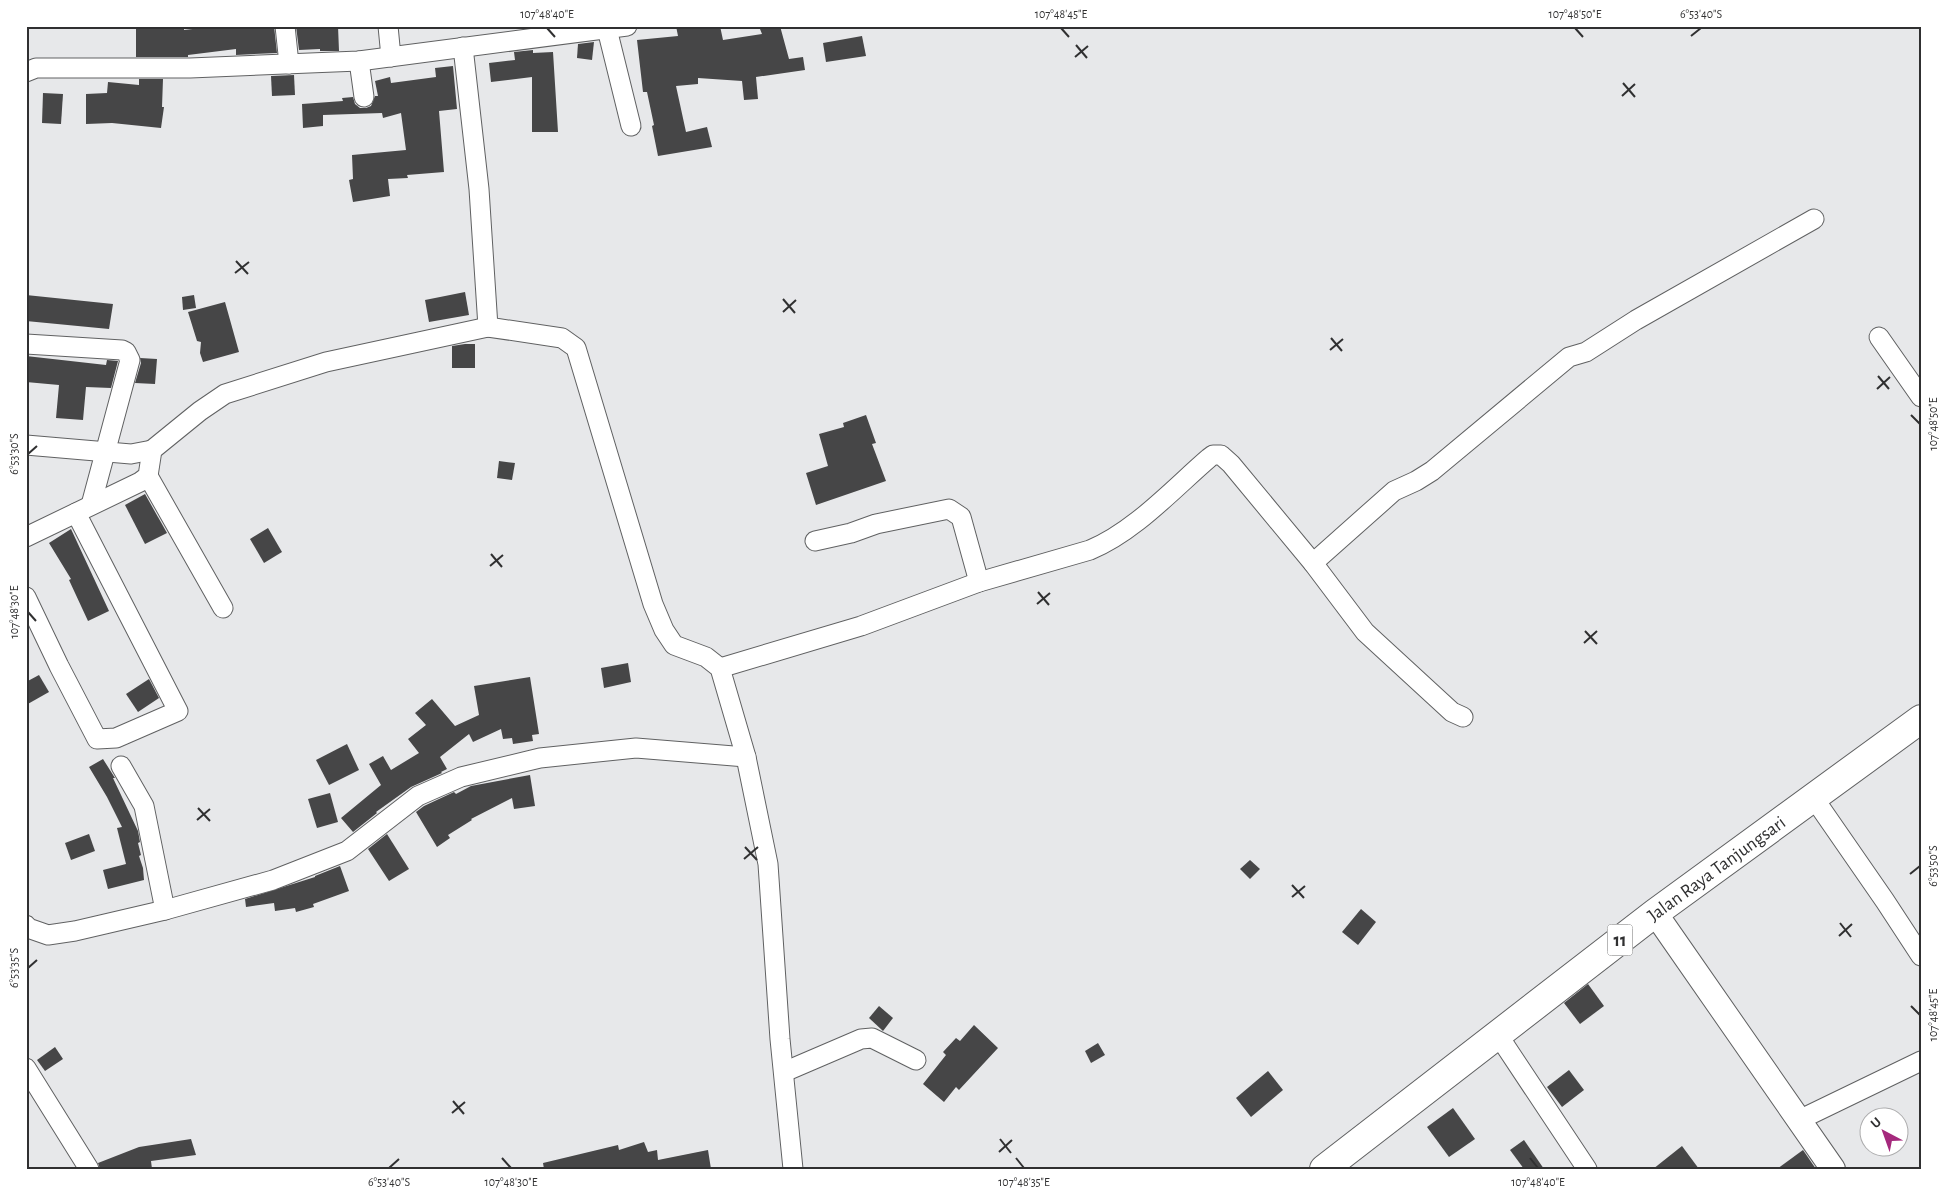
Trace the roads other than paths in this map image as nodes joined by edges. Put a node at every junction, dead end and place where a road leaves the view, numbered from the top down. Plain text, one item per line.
1 (285, 26) edge
2 (388, 26) edge
3 (627, 26) edge
4 (607, 29) junction
5 (463, 47) junction
6 (391, 57) junction
7 (359, 61) junction
8 (289, 64) junction
9 (26, 72) edge
10 (364, 97) dead end
11 (631, 126) dead end
12 (1814, 219) dead end
13 (488, 327) junction
14 (1879, 337) dead end
15 (26, 344) edge
16 (1921, 397) edge
17 (26, 445) edge
18 (152, 450) junction
19 (105, 452) junction
20 (148, 476) junction
21 (84, 509) junction
22 (26, 537) edge
23 (815, 541) dead end
24 (1313, 563) junction
25 (979, 582) junction
26 (26, 597) edge
27 (223, 608) dead end
28 (720, 668) junction
29 (1463, 717) dead end
30 (1921, 719) edge
31 (746, 757) junction
32 (121, 766) dead end
33 (1813, 797) junction
34 (164, 910) junction
35 (1655, 913) junction
36 (26, 925) edge
37 (1921, 956) edge
38 (1498, 1035) junction
39 (916, 1060) dead end
40 (1921, 1061) edge
41 (26, 1068) edge
42 (784, 1072) junction
43 (1799, 1120) junction
44 (88, 1169) edge
45 (793, 1169) edge
46 (1324, 1169) edge
47 (1587, 1169) edge
48 (1833, 1169) edge

1 - 8 street
2 - 6 street
3 - 4 street
4 - 5 street
4 - 11 street
5 - 6 street
5 - 13 street
6 - 7 street
7 - 8 street
7 - 10 street
8 - 9 street
12 - 24 street
13 - 18 street
13 - 28 street
14 - 16 street
15 - 19 street
17 - 19 street
18 - 19 street
18 - 20 street
19 - 21 street
20 - 21 street
20 - 27 street
21 - 22 street
21 - 26 street
23 - 25 street
24 - 25 street
24 - 29 street
25 - 28 street
28 - 31 street
30 - 33 highway, Jalan Raya Tanjungsari / 11
31 - 34 street
31 - 42 street
32 - 34 street
33 - 35 highway, Jalan Raya Tanjungsari / 11
33 - 37 street
34 - 36 street
35 - 38 highway, Jalan Raya Tanjungsari / 11
35 - 43 street
38 - 46 highway, Jalan Raya Tanjungsari / 11
38 - 47 street
39 - 42 street
40 - 43 street
41 - 44 street
42 - 45 street
43 - 48 street

